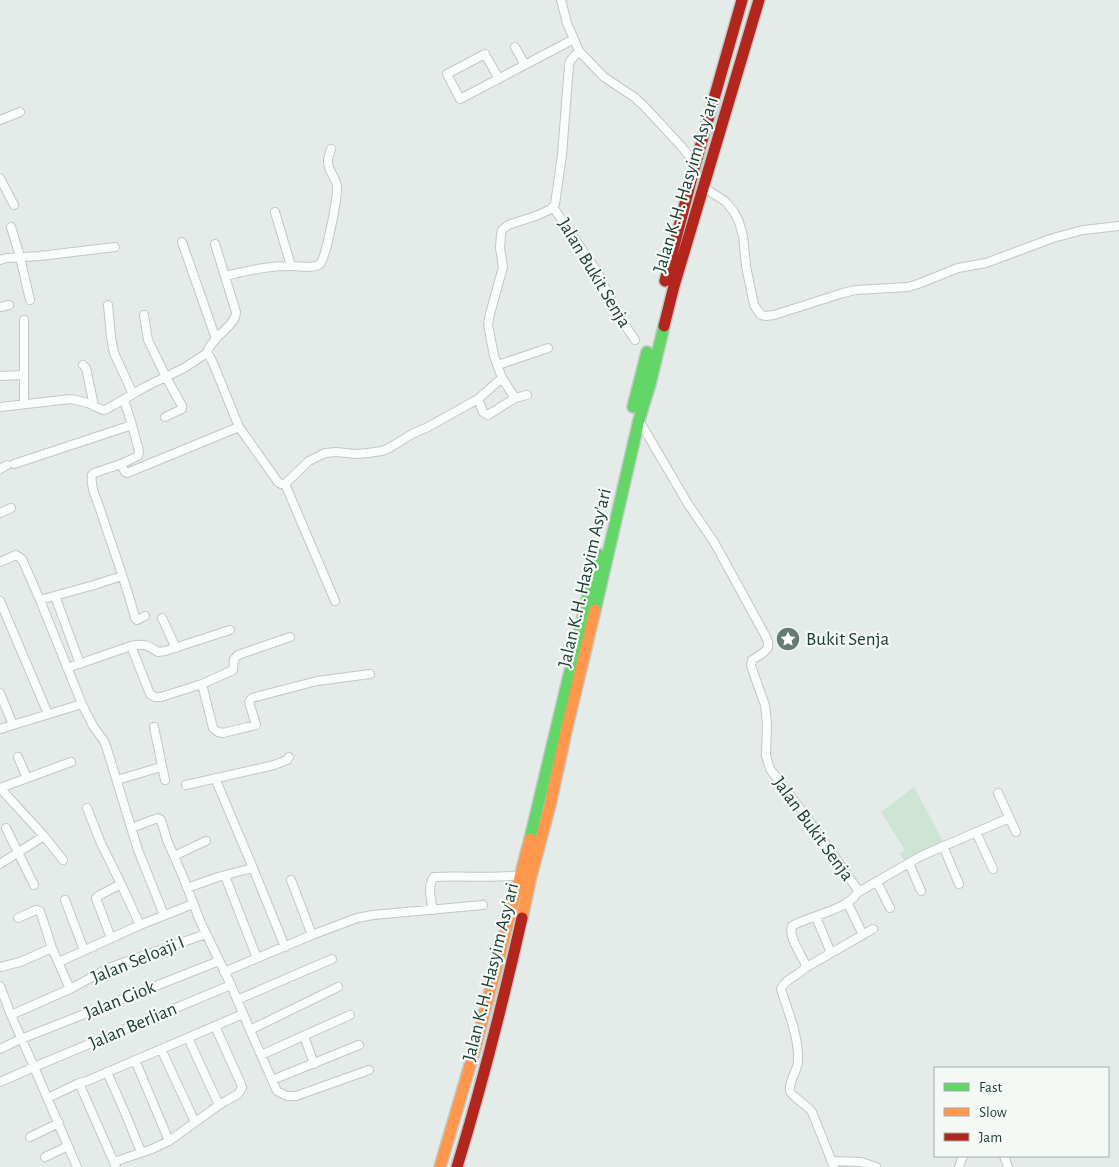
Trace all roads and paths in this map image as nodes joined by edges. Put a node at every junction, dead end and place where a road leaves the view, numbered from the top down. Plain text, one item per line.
1 (561, 0) edge
2 (742, 0) edge
3 (750, 0) edge
4 (759, 0) edge
5 (574, 39) junction
6 (516, 47) dead end
7 (579, 51) junction
8 (525, 65) junction
9 (724, 65) junction
10 (499, 79) junction
11 (20, 112) dead end
12 (0, 120) edge
13 (331, 150) dead end
14 (694, 169) junction
15 (0, 178) edge
16 (704, 186) junction
17 (14, 205) dead end
18 (553, 207) junction
19 (275, 212) dead end
20 (1119, 226) edge
21 (11, 227) dead end
22 (182, 242) dead end
23 (215, 244) dead end
24 (115, 247) dead end
25 (20, 256) junction
26 (0, 260) edge
27 (291, 266) junction
28 (225, 276) junction
29 (30, 300) dead end
30 (9, 304) dead end
31 (108, 305) dead end
32 (0, 306) edge
33 (144, 316) dead end
34 (24, 320) dead end
35 (216, 339) junction
36 (636, 340) dead end
37 (548, 348) dead end
38 (206, 353) junction
39 (83, 365) dead end
40 (498, 365) junction
41 (24, 375) junction
42 (0, 376) edge
43 (166, 377) junction
44 (502, 378) junction
45 (133, 394) junction
46 (527, 394) dead end
47 (515, 398) junction
48 (478, 399) junction
49 (124, 400) junction
50 (24, 404) junction
51 (94, 406) junction
52 (0, 407) edge
53 (165, 417) dead end
54 (639, 420) junction
55 (132, 426) junction
56 (239, 427) junction
57 (121, 464) junction
58 (7, 466) edge
59 (285, 484) junction
60 (11, 508) dead end
61 (0, 513) edge
62 (0, 562) edge
63 (122, 576) junction
64 (55, 596) junction
65 (40, 600) junction
66 (0, 601) edge
67 (335, 601) dead end
68 (145, 616) dead end
69 (162, 618) dead end
70 (230, 630) dead end
71 (290, 637) dead end
72 (131, 646) junction
73 (176, 648) junction
74 (80, 664) junction
75 (67, 668) junction
76 (370, 674) dead end
77 (202, 684) junction
78 (0, 693) edge
79 (82, 704) junction
80 (48, 714) junction
81 (13, 725) junction
82 (154, 727) dead end
83 (0, 729) edge
84 (18, 757) dead end
85 (289, 757) dead end
86 (71, 762) dead end
87 (161, 766) junction
88 (27, 778) junction
89 (216, 778) junction
90 (117, 780) junction
91 (165, 780) dead end
92 (186, 785) dead end
93 (0, 788) edge
94 (998, 793) dead end
95 (87, 808) dead end
96 (1009, 818) junction
97 (6, 828) dead end
98 (131, 828) junction
99 (976, 832) junction
100 (1016, 832) dead end
101 (44, 836) junction
102 (206, 841) dead end
103 (943, 846) junction
104 (19, 852) junction
105 (174, 856) junction
106 (63, 860) dead end
107 (909, 863) junction
108 (0, 864) edge
109 (253, 868) junction
110 (994, 869) dead end
111 (521, 875) junction
112 (225, 876) junction
113 (291, 880) dead end
114 (877, 882) junction
115 (121, 884) junction
116 (960, 884) dead end
117 (34, 885) dead end
118 (187, 888) junction
119 (921, 891) dead end
120 (858, 893) junction
121 (65, 900) dead end
122 (847, 902) junction
123 (193, 904) junction
124 (483, 905) dead end
125 (890, 908) dead end
126 (432, 910) junction
127 (164, 915) junction
128 (816, 917) junction
129 (18, 918) dead end
130 (140, 925) junction
131 (873, 929) dead end
132 (206, 934) junction
133 (312, 935) junction
134 (862, 935) junction
135 (111, 938) junction
136 (285, 947) junction
137 (52, 948) junction
138 (84, 950) junction
139 (832, 953) junction
140 (257, 958) junction
141 (332, 959) dead end
142 (218, 961) junction
143 (59, 962) junction
144 (0, 967) edge
145 (805, 968) junction
146 (224, 972) junction
147 (231, 985) junction
148 (0, 986) edge
149 (338, 987) dead end
150 (70, 989) junction
151 (237, 1000) junction
152 (243, 1014) junction
153 (11, 1015) junction
154 (350, 1015) dead end
155 (215, 1026) junction
156 (250, 1030) junction
157 (304, 1036) junction
158 (188, 1038) junction
159 (21, 1039) junction
160 (360, 1045) dead end
161 (0, 1049) edge
162 (161, 1049) junction
163 (261, 1055) junction
164 (135, 1060) junction
165 (314, 1064) junction
166 (34, 1067) junction
167 (369, 1070) dead end
168 (107, 1072) junction
169 (272, 1080) junction
170 (0, 1082) edge
171 (79, 1083) junction
172 (48, 1098) junction
173 (219, 1105) junction
174 (195, 1122) junction
175 (59, 1123) junction
176 (30, 1137) dead end
177 (170, 1141) junction
178 (68, 1146) junction
179 (141, 1152) junction
180 (45, 1157) dead end
181 (115, 1164) edge
182 (833, 1164) edge
183 (78, 1167) edge
184 (440, 1167) edge
185 (457, 1167) edge
186 (876, 1167) edge

1 - 5 street
2 - 9 highway, Jalan K.H. Hasyim Asy'ari
3 - 9 highway
4 - 16 highway, Jalan K.H. Hasyim Asy'ari
5 - 7 street
5 - 8 street
6 - 8 street
7 - 14 street
7 - 18 street
8 - 10 street
9 - 14 highway, Jalan K.H. Hasyim Asy'ari
10 - 10 street
11 - 12 street
13 - 27 street
14 - 111 highway, Jalan K.H. Hasyim Asy'ari
15 - 17 street
16 - 20 street
16 - 54 highway, Jalan K.H. Hasyim Asy'ari
18 - 36 street, Jalan Bukit Senja
18 - 40 street
19 - 27 street
21 - 25 street
22 - 35 street
23 - 28 street
24 - 25 street
25 - 26 street
25 - 29 street
27 - 28 street
28 - 35 street
30 - 32 street
31 - 45 street
33 - 43 street
34 - 41 street
35 - 38 street
37 - 40 street
38 - 43 street
38 - 56 street
39 - 51 street
40 - 44 street
41 - 42 street
41 - 50 street
43 - 45 street
43 - 53 street
44 - 47 street
44 - 48 street
45 - 49 street
46 - 47 street
47 - 48 street
48 - 59 street
49 - 51 street
49 - 55 street
50 - 51 street
50 - 52 street
54 - 120 street, Jalan Bukit Senja
54 - 185 highway, Jalan K.H. Hasyim Asy'ari
55 - 57 street
55 - 58 street
56 - 57 street
56 - 59 street
57 - 63 street
59 - 67 street
60 - 61 street
62 - 65 street
63 - 64 street
63 - 68 street
64 - 65 street
64 - 74 street
65 - 75 street
66 - 80 street
69 - 73 street
70 - 73 street
71 - 77 street
72 - 73 street
72 - 74 street
72 - 77 street
74 - 75 street
75 - 79 street
76 - 77 street
78 - 81 street
79 - 80 street
79 - 90 street
80 - 81 street
81 - 83 street
82 - 87 street
84 - 88 street
85 - 89 street
86 - 88 street
87 - 90 street
87 - 91 street
88 - 93 street
89 - 92 street
89 - 109 street
90 - 98 street
93 - 101 street
94 - 96 street
95 - 115 street
96 - 99 street
96 - 100 street
97 - 104 street
98 - 105 street
98 - 127 street
99 - 103 street
99 - 110 street
101 - 104 street
101 - 106 street
102 - 105 street
103 - 107 street
103 - 116 street
104 - 108 street
104 - 117 street
105 - 118 street
107 - 114 street
107 - 119 street
109 - 112 street
109 - 136 street
111 - 126 street
111 - 184 highway, Jalan K.H. Hasyim Asy'ari
112 - 118 street
112 - 140 street
113 - 133 street
114 - 120 street
114 - 125 street
115 - 130 street
115 - 135 street
118 - 123 street
120 - 122 street, Jalan Bukit Senja
121 - 138 street
122 - 128 street, Jalan Bukit Senja
122 - 134 street
123 - 127 street
123 - 132 street
124 - 126 street
126 - 133 street
127 - 130 street
128 - 139 street
128 - 145 street, Jalan Bukit Senja
129 - 137 street
130 - 135 street
131 - 134 street
132 - 142 street
132 - 150 street, Jalan Seloaji I
133 - 136 street
134 - 139 street
135 - 138 street
136 - 140 street
137 - 143 street
137 - 144 street
138 - 143 street
139 - 145 street
140 - 146 street
141 - 151 street
142 - 146 street
142 - 159 street, Jalan Giok
143 - 150 street
145 - 182 street
146 - 147 street
147 - 151 street
147 - 166 street, Jalan Berlian
148 - 153 street
149 - 156 street
150 - 153 street, Jalan Seloaji I
151 - 152 street
152 - 155 street
152 - 156 street
153 - 159 street
154 - 157 street
155 - 158 street
155 - 173 street
156 - 163 street
157 - 163 street
157 - 165 street
158 - 162 street
158 - 173 street
159 - 161 street, Jalan Giok
159 - 166 street
160 - 165 street
162 - 164 street
162 - 174 street
163 - 169 street
164 - 168 street
164 - 177 street
165 - 169 street
166 - 170 street, Jalan Berlian
166 - 172 street
167 - 169 street
168 - 171 street
168 - 179 street
171 - 172 street
171 - 181 street
172 - 175 street
173 - 174 street
174 - 177 street
175 - 176 street
175 - 178 street
177 - 179 street
178 - 180 street
178 - 183 street
179 - 181 street
182 - 186 street

